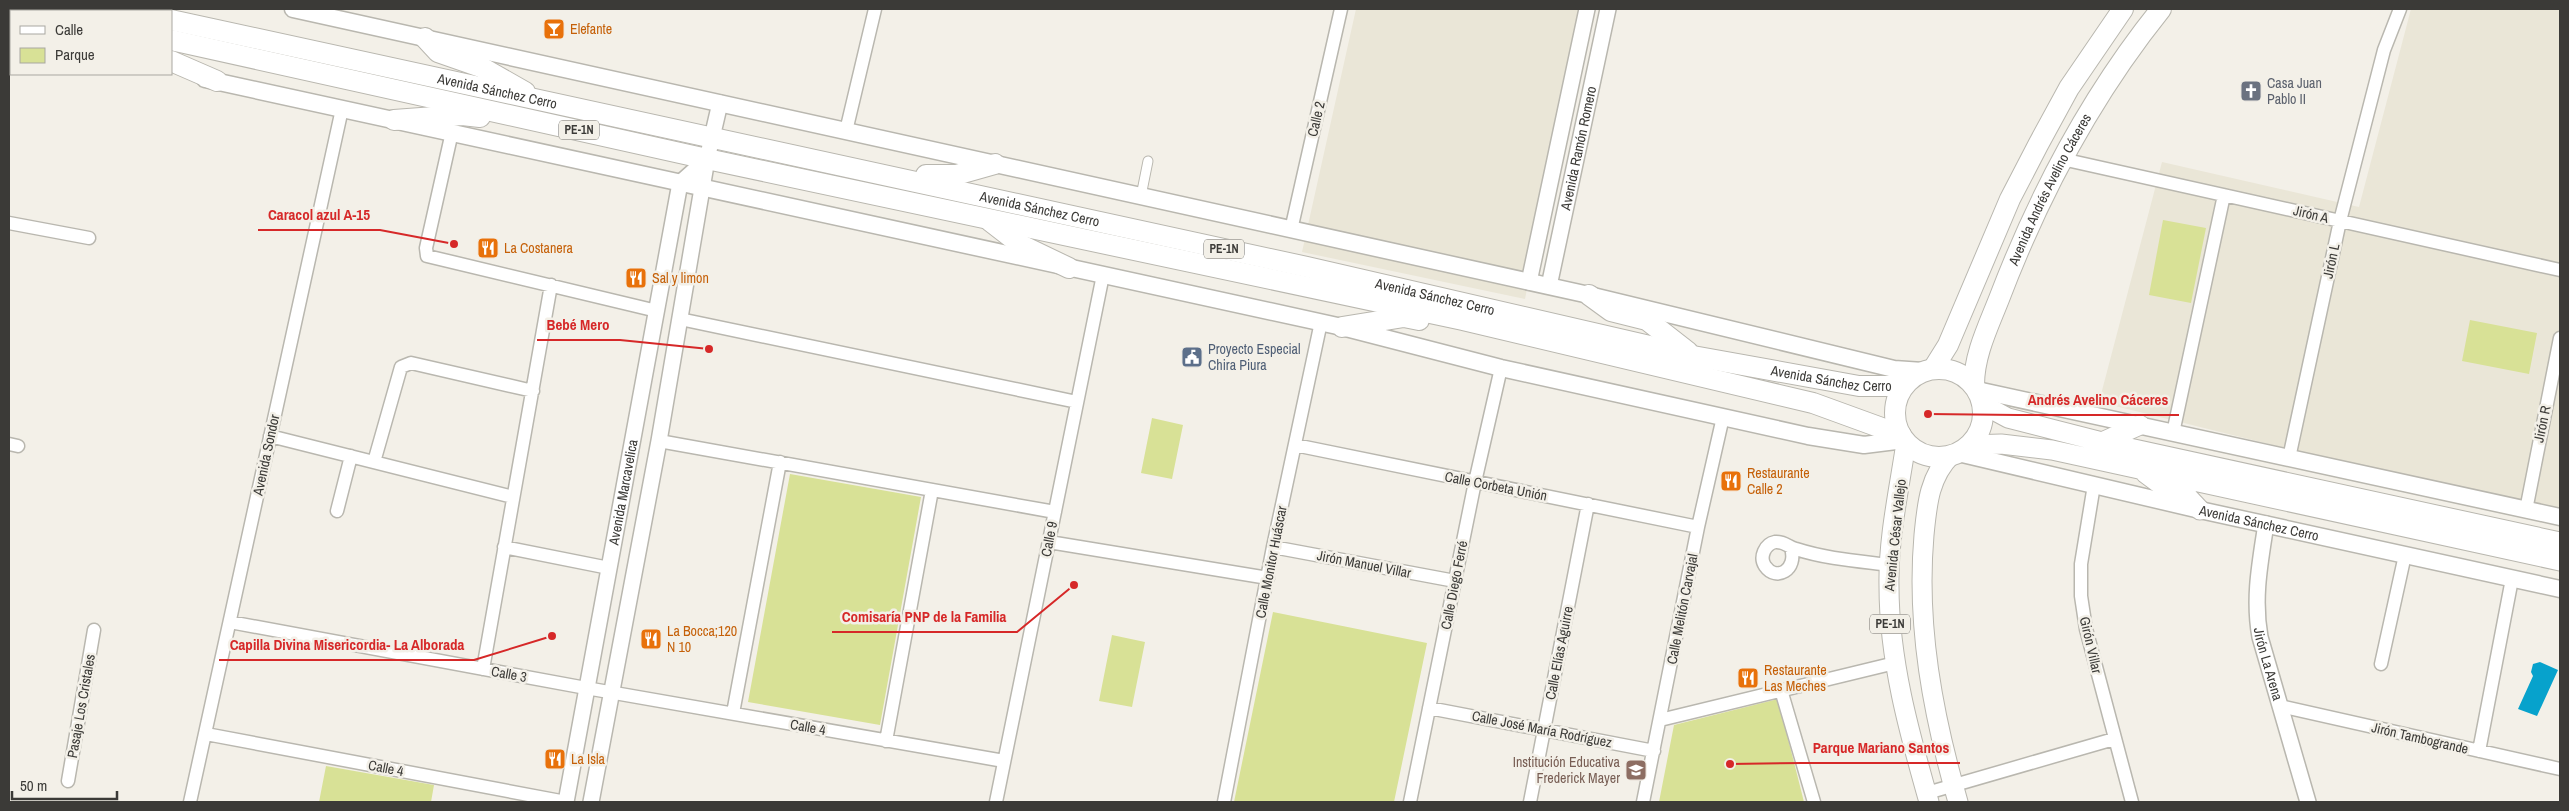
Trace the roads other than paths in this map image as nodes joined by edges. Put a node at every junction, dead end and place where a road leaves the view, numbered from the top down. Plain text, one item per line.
1 (293, 9) edge
2 (875, 9) edge
3 (1341, 9) edge
4 (1587, 9) edge
5 (1608, 9) edge
6 (2123, 9) edge
7 (2161, 9) edge
8 (2400, 9) edge
9 (172, 20) edge
10 (424, 38) junction
11 (172, 40) edge
12 (172, 61) edge
13 (172, 71) edge
14 (217, 81) junction
15 (542, 102) junction
16 (720, 103) junction
17 (342, 109) junction
18 (514, 115) junction
19 (394, 120) junction
20 (846, 131) junction
21 (452, 132) junction
22 (712, 139) junction
23 (707, 159) junction
24 (2062, 159) junction
25 (1148, 161) dead end
26 (995, 164) junction
27 (886, 175) junction
28 (680, 183) junction
29 (702, 187) junction
30 (2224, 195) junction
31 (1141, 196) junction
32 (986, 218) junction
33 (2340, 221) junction
34 (9, 223) edge
35 (1291, 230) junction
36 (89, 238) dead end
37 (1988, 252) junction
38 (2013, 262) junction
39 (1069, 268) junction
40 (2560, 270) edge
41 (1103, 275) junction
42 (1529, 282) junction
43 (552, 285) junction
44 (1549, 286) junction
45 (1589, 295) junction
46 (656, 311) junction
47 (680, 319) junction
48 (1463, 320) junction
49 (1320, 322) junction
50 (1342, 327) junction
51 (2560, 338) edge
52 (1693, 356) junction
53 (1501, 368) junction
54 (1921, 374) junction
55 (532, 391) junction
56 (1978, 393) junction
57 (1077, 402) junction
58 (1723, 416) junction
59 (2140, 425) junction
60 (2173, 432) junction
61 (270, 436) junction
62 (1904, 439) junction
63 (659, 440) junction
64 (2102, 442) junction
65 (1295, 445) junction
66 (1959, 451) junction
67 (351, 456) junction
68 (2289, 458) junction
69 (374, 462) junction
70 (780, 462) junction
71 (2140, 469) junction
72 (626, 477) junction
73 (651, 482) junction
74 (1475, 482) junction
75 (2094, 485) junction
76 (932, 490) junction
77 (513, 497) junction
78 (1588, 504) junction
79 (2200, 510) junction
80 (2526, 510) junction
81 (337, 511) dead end
82 (1055, 512) junction
83 (2560, 517) edge
84 (2266, 524) junction
85 (1698, 527) junction
86 (1049, 542) junction
87 (2560, 542) edge
88 (504, 547) junction
89 (1273, 547) junction
90 (1791, 548) dead end
91 (2405, 555) junction
92 (2560, 561) edge
93 (1890, 565) junction
94 (609, 568) junction
95 (1268, 578) junction
96 (2512, 578) junction
97 (1455, 582) junction
98 (2560, 589) edge
99 (230, 622) junction
100 (94, 630) dead end
101 (1895, 664) junction
102 (2381, 664) dead end
103 (483, 669) junction
104 (586, 688) junction
105 (1782, 690) junction
106 (612, 692) junction
107 (2280, 706) junction
108 (1430, 708) junction
109 (734, 713) junction
110 (1660, 720) junction
111 (1544, 729) junction
112 (206, 734) junction
113 (2114, 739) junction
114 (886, 740) junction
115 (1654, 751) junction
116 (2479, 751) junction
117 (1004, 761) junction
118 (2560, 769) edge
119 (68, 781) dead end
120 (1956, 794) edge
121 (1928, 798) edge
122 (190, 802) edge
123 (566, 802) edge
124 (591, 802) edge
125 (996, 802) edge
126 (1224, 802) edge
127 (1410, 802) edge
128 (1530, 802) edge
129 (1643, 802) edge
130 (1814, 802) edge
131 (2132, 802) edge
132 (2308, 802) edge

1 - 10 main road, Avenida Sánchez Cerro
2 - 20 street
3 - 35 street, Calle 2
4 - 42 street, Avenida Ramón Romero
5 - 44 street, Avenida Ramón Romero
6 - 37 highway, Avenida Andrés Avelino Cáceres
7 - 24 highway, Avenida Andrés Avelino Cáceres
8 - 33 street, Jirón L
9 - 15 highway, Avenida Sánchez Cerro / PE-1N
10 - 15 highway
10 - 16 main road, Avenida Sánchez Cerro
11 - 18 highway, Avenida Sánchez Cerro / PE-1N
12 - 14 highway
13 - 14 main road
14 - 17 main road
15 - 22 highway, Avenida Sánchez Cerro / PE-1N
16 - 20 main road, Avenida Sánchez Cerro
16 - 22 street, Avenida Marcavelica
17 - 19 main road
17 - 61 street, Avenida Sondor
18 - 19 highway
18 - 23 highway, Avenida Sánchez Cerro / PE-1N
19 - 21 main road
20 - 26 main road, Avenida Sánchez Cerro
21 - 28 main road
21 - 43 street
22 - 23 street, Avenida Marcavelica
22 - 27 highway, Avenida Sánchez Cerro / PE-1N
23 - 28 street
23 - 29 street, Avenida Marcavelica
23 - 32 highway, Avenida Sánchez Cerro / PE-1N
24 - 30 street, Jirón A
24 - 38 highway, Avenida Andrés Avelino Cáceres
25 - 31 street
26 - 27 highway
26 - 31 main road, Avenida Sánchez Cerro
27 - 52 highway, Avenida Sánchez Cerro / PE-1N
28 - 29 main road
28 - 46 street, Avenida Marcavelica
29 - 39 main road
29 - 47 street, Avenida Marcavelica
30 - 33 street, Jirón A
30 - 60 street
31 - 35 main road, Avenida Sánchez Cerro
32 - 39 highway
32 - 48 highway, Avenida Sánchez Cerro / PE-1N
33 - 40 street, Jirón A
33 - 68 street, Jirón L
34 - 36 street
35 - 42 main road, Avenida Sánchez Cerro
37 - 38 highway
37 - 54 highway, Avenida Andrés Avelino Cáceres
38 - 56 highway, Avenida Andrés Avelino Cáceres
39 - 41 main road
41 - 49 main road
41 - 57 street, Calle 9
42 - 44 main road, Avenida Sánchez Cerro
43 - 46 street
43 - 55 street
44 - 45 main road, Avenida Sánchez Cerro
45 - 52 highway
45 - 54 main road, Avenida Sánchez Cerro
46 - 72 street, Avenida Marcavelica
47 - 57 street
47 - 63 street, Avenida Marcavelica
48 - 50 highway
48 - 62 highway, Avenida Sánchez Cerro / PE-1N
49 - 50 main road
49 - 65 street, Calle Monitor Huáscar
50 - 53 main road
51 - 80 street, Jirón R
52 - 54 highway, Avenida Sánchez Cerro / PE-1N
53 - 58 main road
53 - 74 street, Calle Diego Ferré
54 - 56 highway, PE-1N
54 - 62 highway, PE-1N
55 - 69 street
55 - 77 street
56 - 59 main road
56 - 64 main road
56 - 66 highway, PE-1N
57 - 82 street, Calle 9
58 - 62 main road
58 - 85 street, Calle Melitón Carvajal
59 - 60 main road
59 - 64 main road
60 - 68 main road
61 - 67 street
61 - 99 street, Avenida Sondor
62 - 66 highway, PE-1N
62 - 93 main road, Avenida César Vallejo / PE-1N
63 - 70 street
63 - 73 street, Avenida Marcavelica
64 - 87 main road
65 - 74 street, Calle Corbeta Unión
65 - 89 street, Calle Monitor Huáscar
66 - 71 main road, Avenida Sánchez Cerro
66 - 75 main road, Avenida Sánchez Cerro
66 - 120 main road, Avenida César Vallejo / PE-1N
67 - 69 street
67 - 81 street
68 - 80 main road
69 - 77 street
70 - 76 street
70 - 109 street
71 - 79 main road
71 - 92 main road, Avenida Sánchez Cerro
72 - 73 street
72 - 94 street, Avenida Marcavelica
73 - 106 street, Avenida Marcavelica
74 - 78 street, Calle Corbeta Unión
74 - 97 street, Calle Diego Ferré
75 - 79 main road, Avenida Sánchez Cerro
75 - 113 street, Girón Villar
76 - 82 street
76 - 114 street
77 - 88 street
78 - 85 street, Calle Corbeta Unión
78 - 111 street, Calle Elías Aguirre
79 - 84 main road, Avenida Sánchez Cerro
80 - 83 main road
82 - 86 street, Calle 9
84 - 91 main road, Avenida Sánchez Cerro
84 - 107 street, Jirón La Arena
85 - 110 street, Calle Melitón Carvajal
86 - 95 street
86 - 117 street, Calle 9
88 - 94 street
88 - 103 street
89 - 95 street, Calle Monitor Huáscar
89 - 97 street, Jirón Manuel Villar
90 - 93 street
91 - 96 main road, Avenida Sánchez Cerro
91 - 102 street
93 - 101 main road, Avenida César Vallejo / PE-1N
94 - 104 street, Avenida Marcavelica
95 - 126 street, Calle Monitor Huáscar
96 - 98 main road, Avenida Sánchez Cerro
96 - 116 street
97 - 108 street, Calle Diego Ferré
99 - 103 street, Calle 3
99 - 112 street, Avenida Sondor
100 - 119 street, Pasaje Los Cristales
101 - 105 street
101 - 121 main road, Avenida César Vallejo / PE-1N
103 - 104 street, Calle 3
104 - 106 street, Calle 3
104 - 123 street, Avenida Marcavelica
105 - 110 street
105 - 130 street
106 - 109 street, Calle 4
106 - 124 street, Avenida Marcavelica
107 - 116 street, Jirón Tambogrande
107 - 132 street, Jirón La Arena
108 - 111 street, Calle José María Rodríguez
108 - 127 street, Calle Diego Ferré
109 - 114 street, Calle 4
110 - 115 street, Calle Melitón Carvajal
111 - 115 street, Calle José María Rodríguez
111 - 128 street, Calle Elías Aguirre
112 - 122 street, Avenida Sondor
112 - 123 street, Calle 4
113 - 120 street
113 - 131 street, Girón Villar
114 - 117 street, Calle 4
115 - 129 street, Calle Melitón Carvajal
116 - 118 street, Jirón Tambogrande
117 - 125 street, Calle 9
120 - 121 street

